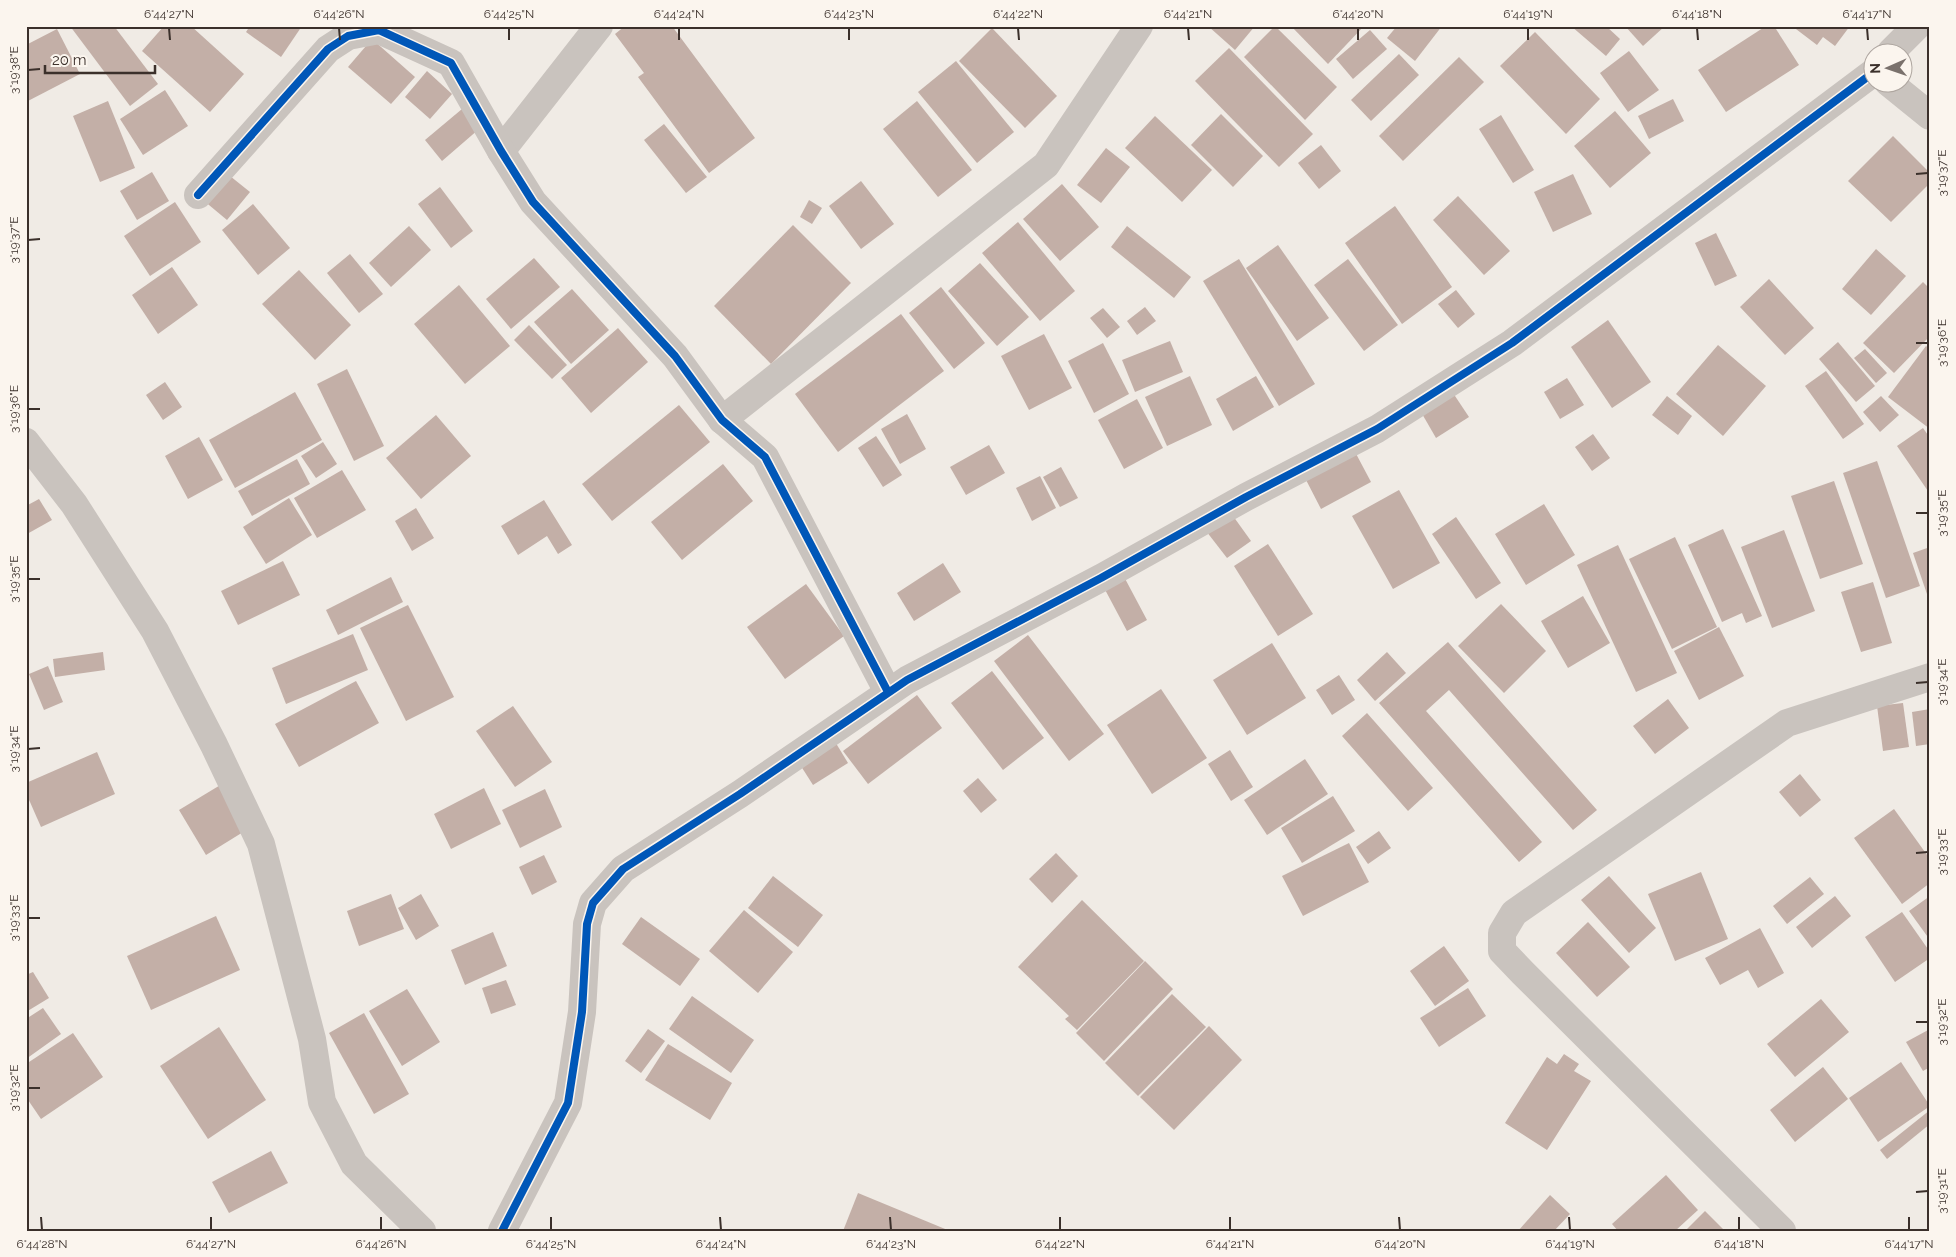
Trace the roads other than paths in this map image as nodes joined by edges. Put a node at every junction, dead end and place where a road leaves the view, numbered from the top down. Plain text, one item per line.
1 (599, 26) edge
2 (1139, 26) edge
3 (1910, 28) edge
4 (1899, 42) edge
5 (1864, 79) edge
6 (1900, 92) edge
7 (1930, 116) edge
8 (501, 151) junction
9 (198, 195) dead end
10 (722, 420) junction
11 (26, 442) edge
12 (1930, 678) edge
13 (897, 686) junction
14 (422, 1231) edge
15 (502, 1231) edge
16 (1782, 1231) edge

1 - 8 street
2 - 10 street
3 - 4 street
5 - 13 street
6 - 7 street
8 - 9 street
8 - 10 street
10 - 13 street
11 - 14 street
12 - 16 street
13 - 15 street

